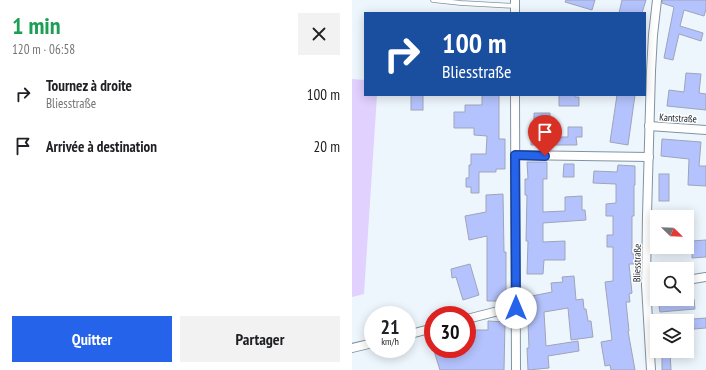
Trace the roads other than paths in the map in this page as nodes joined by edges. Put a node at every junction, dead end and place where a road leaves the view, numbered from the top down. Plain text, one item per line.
1 (433, 0) edge
2 (657, 0) edge
3 (515, 6) edge
4 (515, 96) edge
5 (649, 126) junction
6 (706, 130) edge
7 (515, 155) junction
8 (648, 157) junction
9 (706, 277) edge
10 (694, 279) edge
11 (646, 285) junction
12 (650, 285) edge
13 (516, 308) junction
14 (476, 317) edge
15 (364, 345) edge
16 (352, 348) edge
17 (516, 370) edge
18 (650, 370) edge

1 - 3 lane
2 - 5 street, Bliesstraße
4 - 7 street
5 - 6 street, Kantstraße
5 - 8 street, Bliesstraße
7 - 8 street
7 - 13 street
8 - 11 street, Bliesstraße
9 - 10 street
11 - 12 street
11 - 18 street, Bliesstraße
13 - 14 street
13 - 17 street
15 - 16 street

